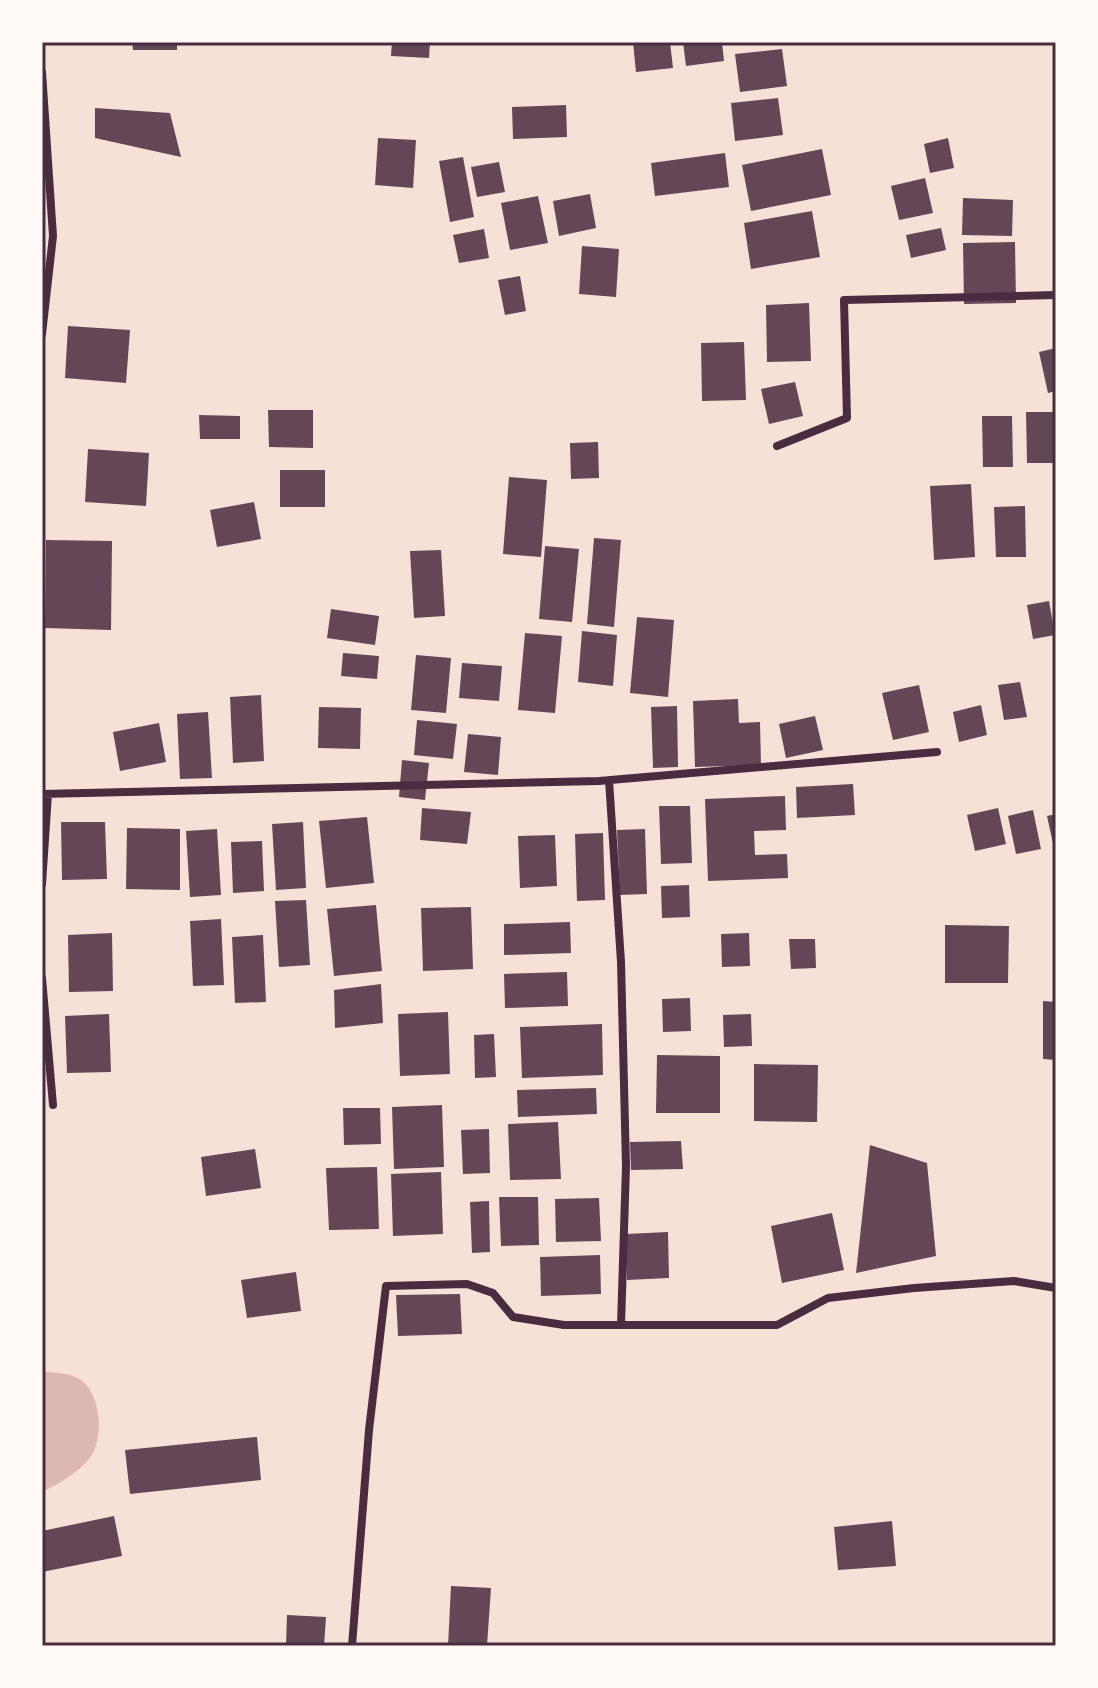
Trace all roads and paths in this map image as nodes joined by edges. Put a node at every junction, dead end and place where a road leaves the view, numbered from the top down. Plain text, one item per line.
1 (42, 72) edge
2 (1056, 295) edge
3 (42, 334) edge
4 (777, 446) dead end
5 (937, 752) dead end
6 (609, 780) junction
7 (45, 794) edge
8 (42, 884) edge
9 (42, 978) edge
10 (53, 1105) dead end
11 (1056, 1288) edge
12 (621, 1325) junction
13 (352, 1646) edge

1 - 3 street
2 - 4 street
5 - 6 street
6 - 7 street
6 - 12 street
7 - 8 street
9 - 10 street
11 - 12 street
12 - 13 street

